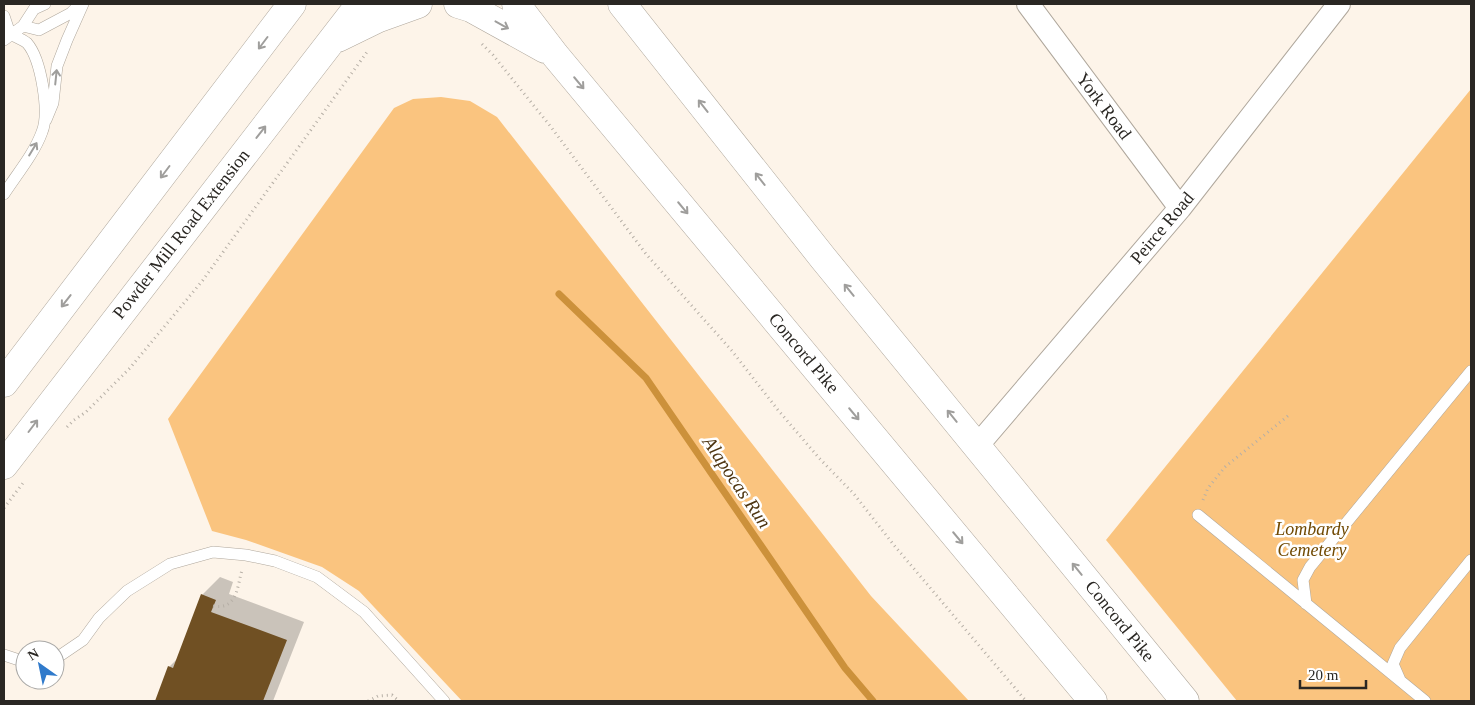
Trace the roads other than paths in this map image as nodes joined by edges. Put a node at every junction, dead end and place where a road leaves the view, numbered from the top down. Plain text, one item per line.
1 (45, 4) edge
2 (82, 4) edge
3 (360, 4) edge
4 (418, 4) edge
5 (458, 4) edge
6 (516, 4) edge
7 (622, 4) edge
8 (1028, 4) edge
9 (1339, 4) edge
10 (291, 5) edge
11 (4, 16) edge
12 (23, 26) junction
13 (7, 37) edge
14 (330, 42) junction
15 (555, 55) junction
16 (45, 124) junction
17 (5, 190) edge
18 (1180, 208) junction
19 (1471, 371) edge
20 (4, 383) edge
21 (977, 446) junction
22 (4, 465) edge
23 (1198, 515) road end
24 (1471, 560) edge
25 (1306, 604) junction
26 (65, 652) edge
27 (1401, 682) junction
28 (444, 701) edge
29 (1093, 701) edge
30 (1185, 701) edge
31 (1425, 701) edge

1 - 12 lane
2 - 12 lane
16 -> 2 lane
3 - 14 highway, Powder Mill Road Extension
4 - 14 highway
5 -> 15 highway
6 - 15 highway, Concord Pike
21 -> 7 highway, Concord Pike
8 - 18 street, York Road
9 - 18 street, Peirce Road
10 -> 20 highway
11 - 13 lane
12 - 13 lane
13 - 16 lane
22 -> 14 highway, Powder Mill Road Extension
15 -> 29 highway, Concord Pike
17 -> 16 lane
18 - 21 street, Peirce Road
19 - 25 lane
30 -> 21 highway, Concord Pike
23 - 25 lane
24 - 27 lane
25 - 27 lane
26 - 28 lane
27 - 31 lane

